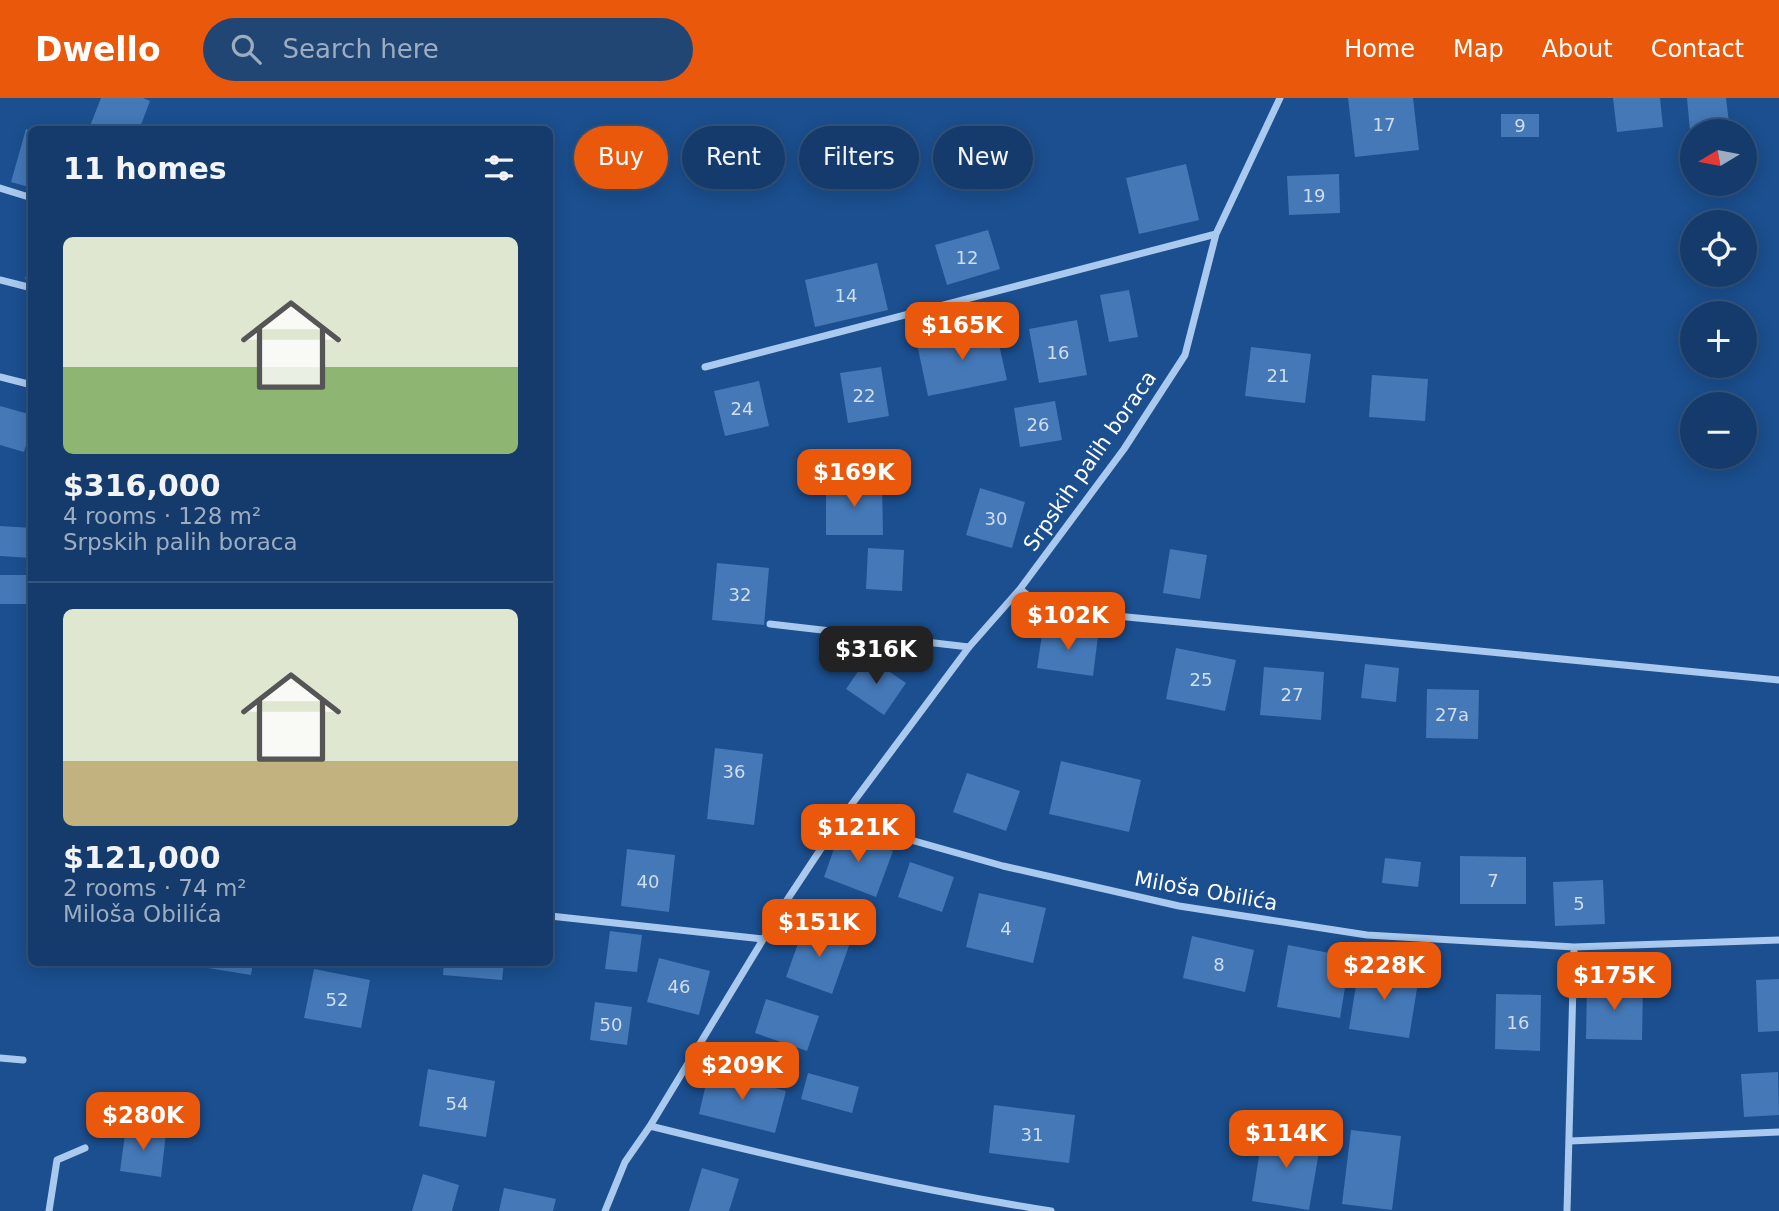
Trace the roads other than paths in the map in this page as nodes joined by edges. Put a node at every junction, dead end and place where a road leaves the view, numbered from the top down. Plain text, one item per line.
1 (1280, 98) edge
2 (0, 188) edge
3 (28, 197) edge
4 (1216, 234) junction
5 (0, 280) edge
6 (28, 288) edge
7 (705, 367) dead end
8 (0, 377) edge
9 (28, 384) edge
10 (1020, 589) junction
11 (770, 624) dead end
12 (968, 647) junction
13 (1779, 680) edge
14 (840, 820) junction
15 (553, 916) edge
16 (764, 939) junction
17 (1779, 940) edge
18 (1574, 947) junction
19 (0, 1058) edge
20 (23, 1060) dead end
21 (650, 1126) junction
22 (1779, 1132) edge
23 (1570, 1141) junction
24 (85, 1148) dead end
25 (49, 1211) edge
26 (605, 1211) edge
27 (1051, 1211) edge
28 (1567, 1211) edge

1 - 4 street, Srpskih palih boraca
2 - 3 street
4 - 7 street
4 - 10 street, Srpskih palih boraca
5 - 6 street
8 - 9 street
10 - 12 street, Srpskih palih boraca
10 - 13 street
11 - 12 street
12 - 14 street, Srpskih palih boraca
14 - 16 street, Srpskih palih boraca
14 - 18 street, Miloša Obilića
15 - 16 street
16 - 21 street, Srpskih palih boraca
17 - 18 street, Miloša Obilića
18 - 23 street
19 - 20 street
21 - 26 street, Srpskih palih boraca
21 - 27 street
22 - 23 street
23 - 28 street
24 - 25 street

